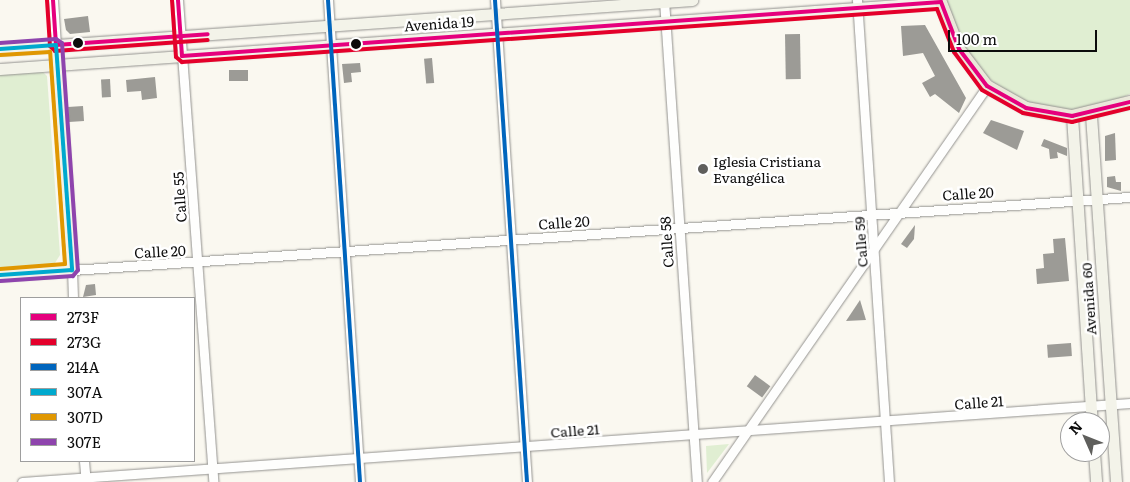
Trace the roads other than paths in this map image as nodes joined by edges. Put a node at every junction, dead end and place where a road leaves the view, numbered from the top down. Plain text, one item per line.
1 (53, 0) edge
2 (178, 0) edge
3 (328, 0) edge
4 (495, 0) edge
5 (692, 0) edge
6 (664, 1) edge
7 (941, 1) edge
8 (858, 4) edge
9 (496, 14) junction
10 (665, 22) junction
11 (330, 26) junction
12 (498, 34) junction
13 (180, 36) junction
14 (56, 45) junction
15 (331, 46) junction
16 (0, 49) edge
17 (182, 56) junction
18 (58, 65) junction
19 (0, 69) edge
20 (987, 86) junction
21 (1130, 102) edge
22 (1091, 115) junction
23 (1072, 116) junction
24 (1130, 197) edge
25 (1097, 200) junction
26 (1077, 201) junction
27 (899, 213) junction
28 (872, 216) junction
29 (679, 229) junction
30 (511, 241) junction
31 (874, 249) junction
32 (345, 253) junction
33 (198, 264) junction
34 (72, 270) junction
35 (0, 275) edge
36 (73, 297) edge
37 (1130, 403) edge
38 (1110, 405) junction
39 (1091, 408) junction
40 (1091, 412) edge
41 (885, 422) junction
42 (748, 431) junction
43 (692, 436) junction
44 (525, 447) junction
45 (359, 459) junction
46 (84, 462) edge
47 (1095, 462) edge
48 (212, 469) junction
49 (86, 480) edge
50 (22, 482) edge
51 (213, 482) edge
52 (360, 482) edge
53 (527, 482) edge
54 (697, 482) edge
55 (712, 482) edge
56 (889, 482) edge
57 (1096, 482) edge
58 (1116, 482) edge

1 - 14 street
2 - 13 street, Calle 55
3 - 11 street
4 - 9 street
5 - 6 main road, Avenida 19
6 - 9 main road, Avenida 19
6 - 10 street, Calle 58
7 - 8 main road, Avenida 19
7 - 20 main road
8 - 10 main road, Avenida 19
8 - 28 street, Calle 59
9 - 11 main road, Avenida 19
9 - 12 street
10 - 12 main road, Avenida 19
10 - 29 street, Calle 58
11 - 13 main road, Avenida 19
11 - 15 street
12 - 15 main road, Avenida 19
12 - 30 street
13 - 14 main road, Avenida 19
13 - 17 street, Calle 55
14 - 16 main road, Avenida 19
14 - 18 main road
15 - 17 main road, Avenida 19
15 - 32 street
17 - 18 main road, Avenida 19
17 - 33 street, Calle 55
18 - 19 main road, Avenida 19
18 - 34 main road
20 - 23 main road
20 - 27 street
21 - 22 main road
22 - 23 main road
22 - 25 main road, Avenida 60
23 - 26 main road, Avenida 60
24 - 25 street, Calle 20
25 - 26 street, Calle 20
25 - 38 main road, Avenida 60
26 - 27 street, Calle 20
26 - 39 main road, Avenida 60
27 - 28 street, Calle 20
27 - 31 street
28 - 29 street, Calle 20
28 - 31 street, Calle 59
29 - 30 street, Calle 20
29 - 43 street, Calle 58
30 - 32 street, Calle 20
30 - 44 street
31 - 41 street, Calle 59
31 - 42 street
32 - 33 street, Calle 20
32 - 45 street
33 - 34 street, Calle 20
33 - 48 street, Calle 55
34 - 35 main road, Calle 20
34 - 36 street
37 - 38 street, Calle 21
38 - 39 street, Calle 21
38 - 58 main road, Avenida 60
39 - 40 main road, Avenida 60
39 - 41 street, Calle 21
41 - 42 street, Calle 21
41 - 56 street, Calle 59
42 - 43 street, Calle 21
42 - 55 street
43 - 44 street, Calle 21
43 - 54 street, Calle 58
44 - 45 street, Calle 21
44 - 53 street
45 - 48 street, Calle 21
45 - 52 street
46 - 49 street
47 - 57 main road
48 - 49 street, Calle 21
48 - 51 street, Calle 55
49 - 50 street, Calle 21

